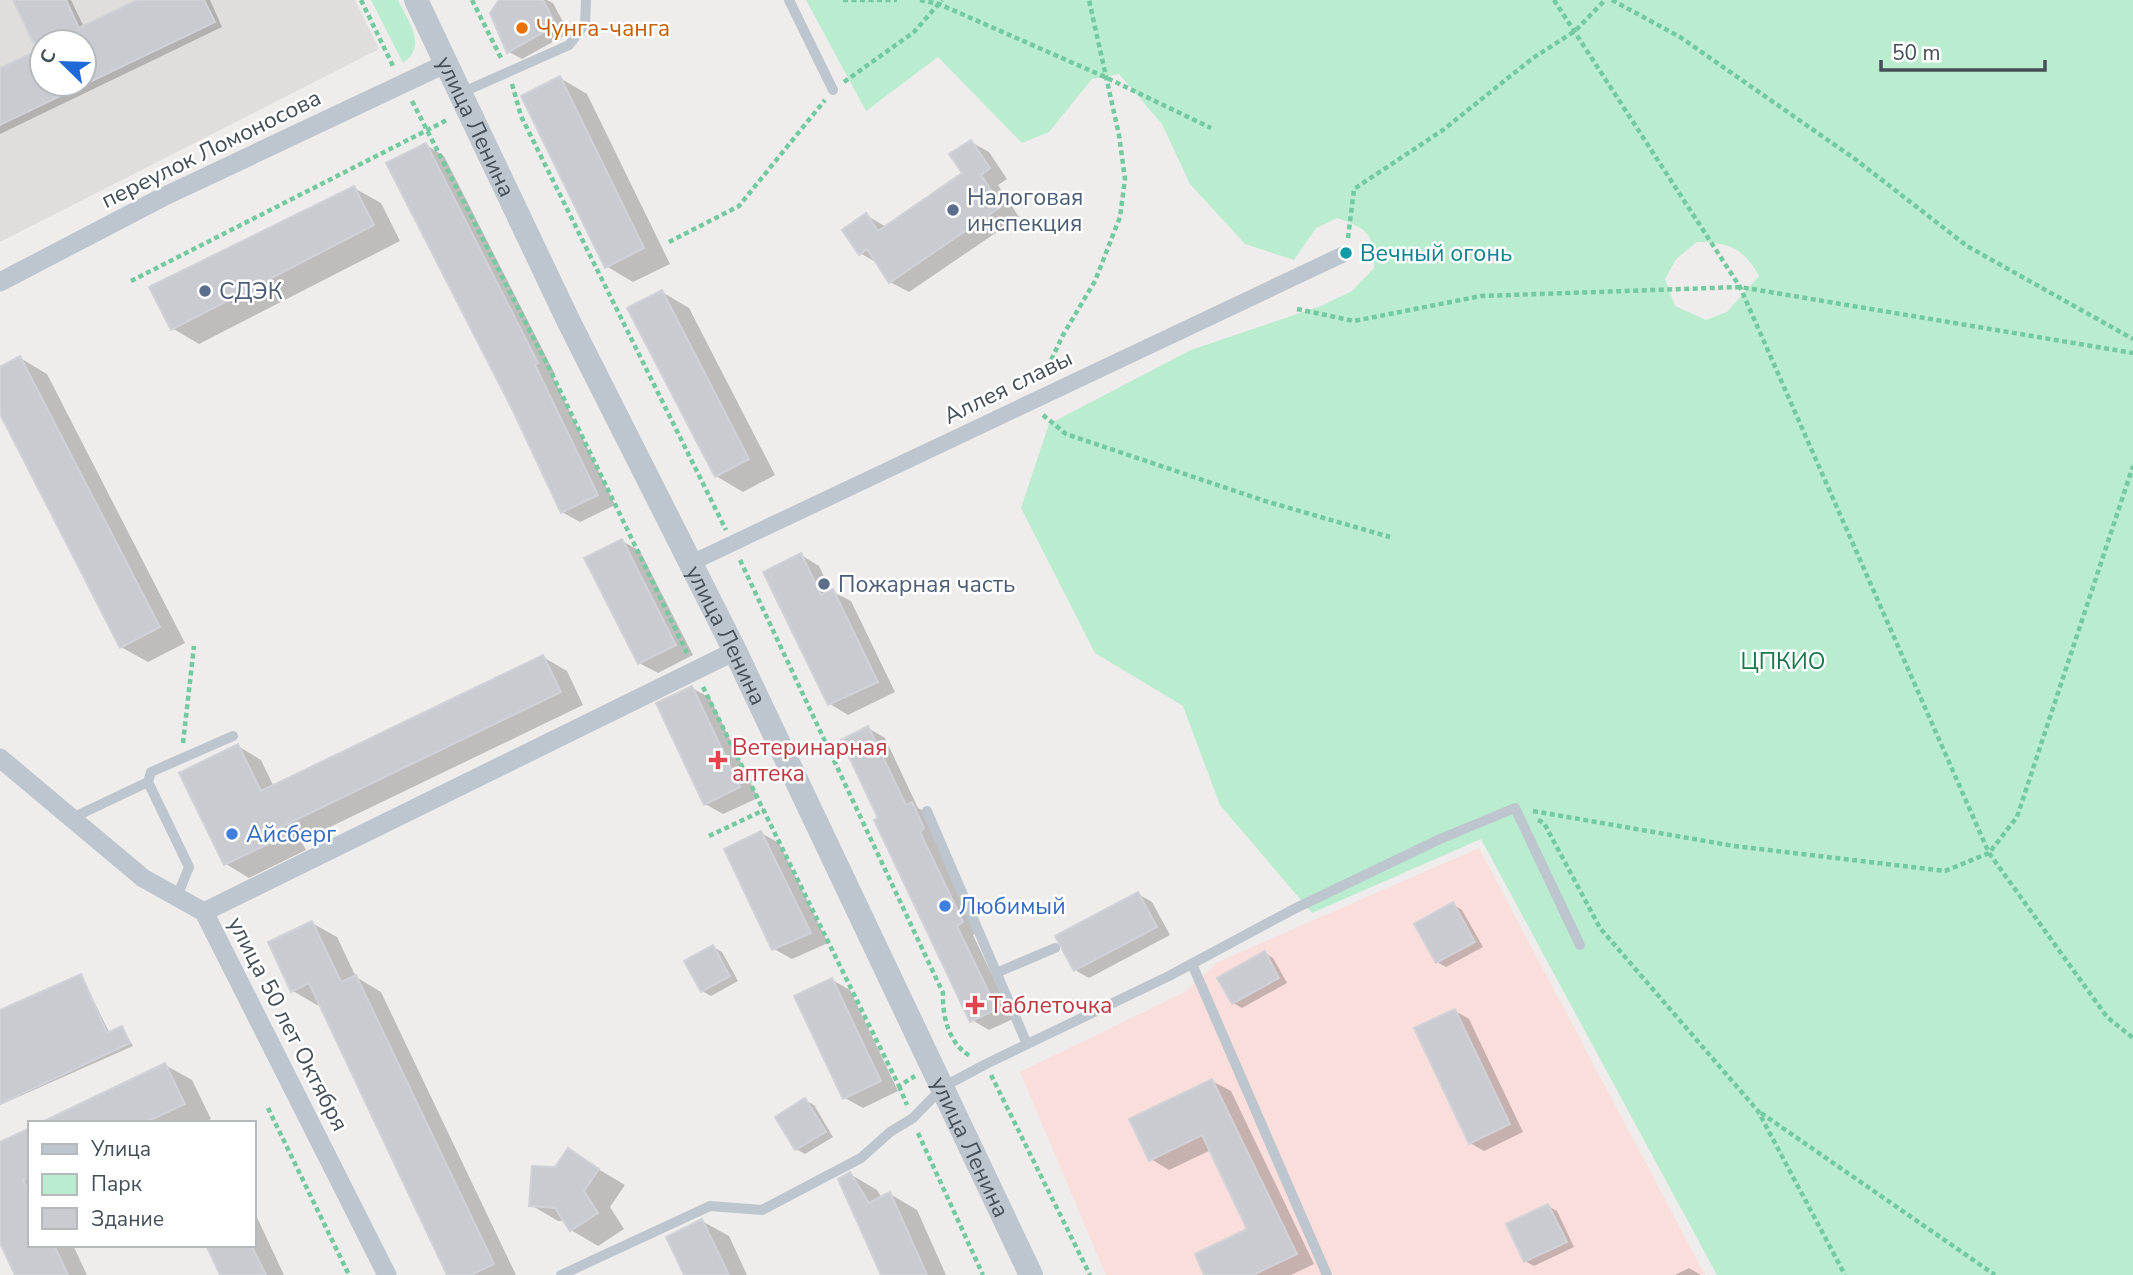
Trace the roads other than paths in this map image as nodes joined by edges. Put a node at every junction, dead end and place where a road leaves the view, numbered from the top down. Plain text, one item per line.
1 (416, 0) edge
2 (586, 0) edge
3 (789, 0) edge
4 (445, 64) junction
5 (833, 90) road end
6 (464, 102) junction
7 (1346, 253) road end
8 (0, 282) edge
9 (689, 564) junction
10 (735, 650) junction
11 (233, 736) dead end
12 (0, 758) edge
13 (148, 782) junction
14 (927, 811) dead end
15 (72, 818) junction
16 (177, 897) junction
17 (204, 912) junction
18 (1580, 945) dead end
19 (1055, 948) dead end
20 (1192, 964) junction
21 (996, 973) junction
22 (1027, 1044) junction
23 (938, 1076) junction
24 (387, 1275) edge
25 (561, 1275) edge
26 (1031, 1275) edge
27 (1327, 1275) edge

1 - 4 street, улица Ленина
2 - 6 lane
3 - 5 lane
4 - 6 street, улица Ленина
4 - 8 street, переулок Ломоносова
6 - 9 street, улица Ленина
7 - 9 street, Аллея славы
9 - 10 street, улица Ленина
10 - 17 street
10 - 23 street, улица Ленина
11 - 13 lane
12 - 15 street, улица 50 лет Октября
13 - 15 lane
13 - 16 lane
14 - 21 lane
15 - 16 street, улица 50 лет Октября
16 - 17 street, улица 50 лет Октября
17 - 24 street, улица 50 лет Октября
18 - 20 lane
19 - 21 lane
20 - 22 lane
20 - 27 lane
21 - 22 lane
22 - 23 lane
23 - 25 lane
23 - 26 street, улица Ленина

